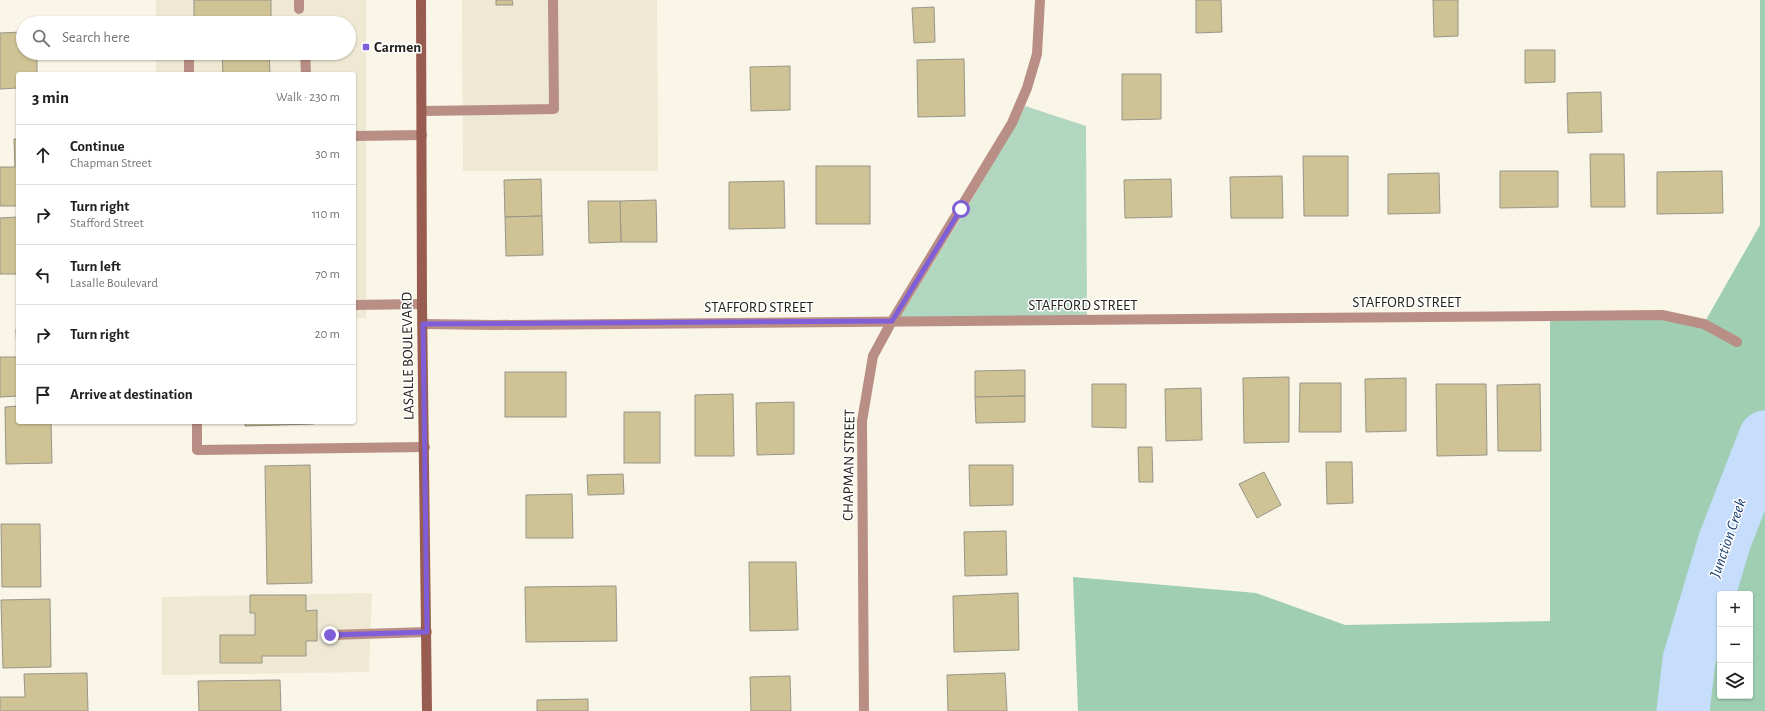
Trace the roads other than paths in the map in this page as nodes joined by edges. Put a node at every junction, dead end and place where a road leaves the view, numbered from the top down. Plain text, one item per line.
1 (421, 0) edge
2 (552, 0) edge
3 (1040, 0) edge
4 (189, 60) edge
5 (305, 60) edge
6 (189, 72) edge
7 (306, 72) edge
8 (422, 111) junction
9 (422, 135) junction
10 (356, 136) edge
11 (422, 304) junction
12 (356, 305) edge
13 (892, 321) junction
14 (423, 324) junction
15 (1737, 342) dead end
16 (197, 424) edge
17 (425, 447) junction
18 (427, 632) junction
19 (330, 635) dead end
20 (427, 711) edge
21 (864, 711) edge

1 - 8 main road, LASALLE BOULEVARD
2 - 8 street
3 - 13 street, CHAPMAN STREET
4 - 6 street
5 - 7 street
8 - 9 main road, LASALLE BOULEVARD
9 - 10 street
9 - 11 main road, LASALLE BOULEVARD
11 - 12 street
11 - 14 main road, LASALLE BOULEVARD
13 - 14 street, STAFFORD STREET
13 - 15 street, STAFFORD STREET
13 - 21 street, CHAPMAN STREET
14 - 17 main road, LASALLE BOULEVARD
16 - 17 street
17 - 18 main road, LASALLE BOULEVARD
18 - 19 street
18 - 20 main road, LASALLE BOULEVARD

